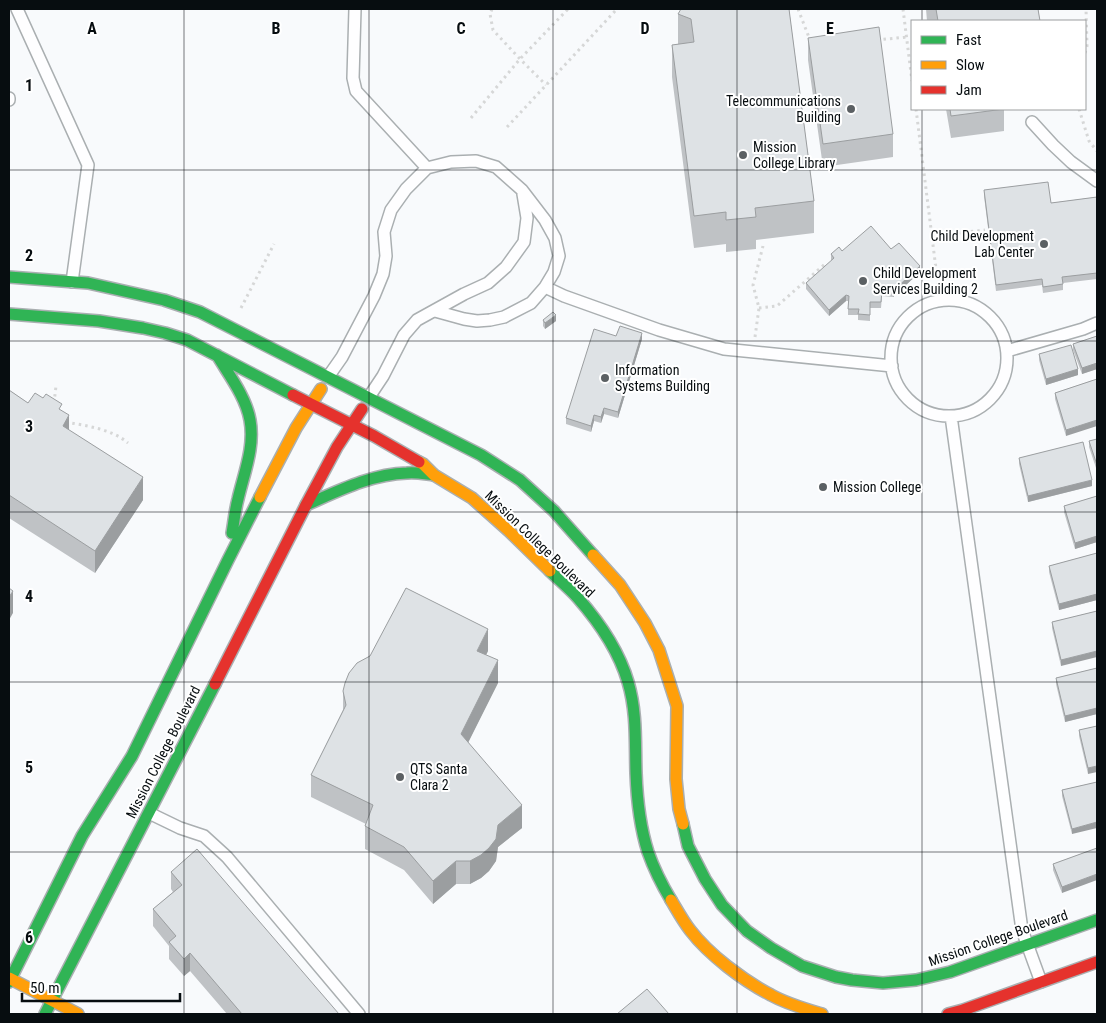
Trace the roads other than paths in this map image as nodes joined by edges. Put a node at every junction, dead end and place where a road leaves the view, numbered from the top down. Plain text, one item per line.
1 (17, 9) edge
2 (355, 9) edge
3 (1032, 122) dead end
4 (427, 168) junction
5 (1097, 181) edge
6 (522, 190) junction
7 (9, 276) edge
8 (72, 282) junction
9 (545, 287) junction
10 (435, 311) junction
11 (9, 314) edge
12 (1097, 323) edge
13 (1007, 351) junction
14 (217, 355) junction
15 (892, 366) junction
16 (328, 377) junction
17 (369, 397) junction
18 (311, 404) junction
19 (952, 416) junction
20 (351, 424) junction
21 (434, 475) junction
22 (306, 505) junction
23 (228, 560) junction
24 (149, 812) junction
25 (1097, 920) edge
26 (1027, 946) junction
27 (1097, 962) edge
28 (9, 980) edge
29 (1041, 982) junction
30 (52, 1000) junction
31 (964, 1012) edge
32 (45, 1014) edge
33 (78, 1014) edge
34 (359, 1014) edge
35 (822, 1014) edge
36 (948, 1014) edge

1 - 8 lane
2 - 4 lane
3 - 5 lane
4 - 6 lane
4 - 16 lane
6 - 9 lane
6 - 10 lane
7 - 8 street, Mission College Boulevard
8 - 16 street, Mission College Boulevard
9 - 10 lane
9 - 15 lane
10 - 17 lane
11 - 14 street, Mission College Boulevard
12 - 13 lane
13 - 15 lane
13 - 19 lane
14 - 18 street, Mission College Boulevard
14 - 23 street
15 - 19 lane
16 - 17 street, Mission College Boulevard
16 - 18 street, Mission College Boulevard
17 - 20 street, Mission College Boulevard
17 - 26 street, Mission College Boulevard
18 - 20 street, Mission College Boulevard
18 - 23 street, Mission College Boulevard
19 - 26 lane
20 - 21 street, Mission College Boulevard
20 - 22 street, Mission College Boulevard
21 - 22 street
21 - 35 street, Mission College Boulevard
22 - 24 street, Mission College Boulevard
23 - 28 street, Mission College Boulevard
24 - 30 street, Mission College Boulevard
24 - 34 lane
25 - 26 street, Mission College Boulevard
26 - 29 lane
27 - 29 street
28 - 30 street
29 - 31 street
30 - 32 street, Mission College Boulevard
30 - 33 street
31 - 36 street

